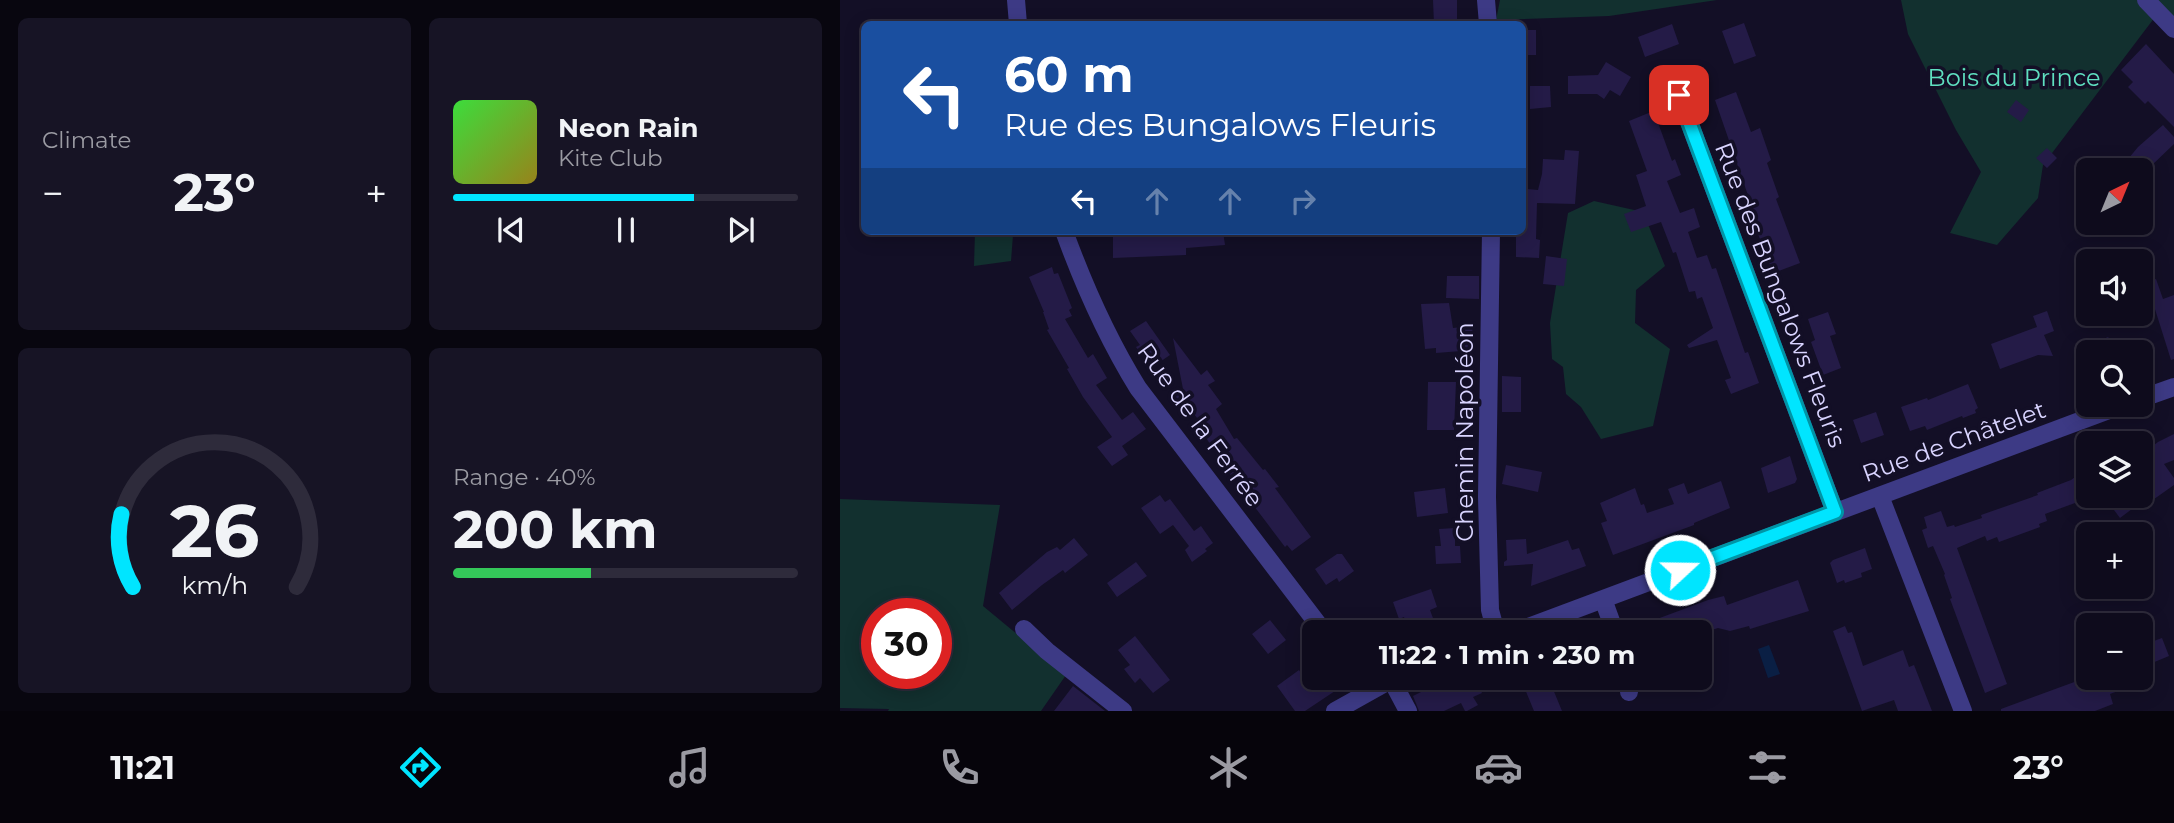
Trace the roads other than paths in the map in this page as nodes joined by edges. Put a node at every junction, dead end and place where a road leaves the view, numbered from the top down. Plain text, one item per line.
1 (1016, 0) edge
2 (1486, 0) edge
3 (2146, 0) edge
4 (1018, 21) edge
5 (1488, 21) edge
6 (2174, 29) edge
7 (1679, 95) dead end
8 (1066, 235) edge
9 (1491, 235) edge
10 (2174, 387) edge
11 (2153, 394) edge
12 (2090, 417) edge
13 (1880, 496) junction
14 (1835, 512) junction
15 (1603, 599) junction
16 (1316, 620) edge
17 (1493, 620) edge
18 (1547, 620) edge
19 (1611, 620) edge
20 (1024, 629) dead end
21 (1358, 690) edge
22 (1399, 690) edge
23 (1122, 711) edge
24 (1335, 711) edge
25 (1408, 711) edge
26 (1963, 711) edge

1 - 4 street
2 - 5 street
3 - 6 street
7 - 14 street, Rue des Bungalows Fleuris
8 - 16 street, Rue de la Ferrée
9 - 17 street, Chemin Napoléon
10 - 11 street
12 - 13 street, Rue de Châtelet
13 - 14 street, Rue de Châtelet
13 - 26 street
14 - 15 street, Rue de Châtelet
15 - 18 street, Rue de Châtelet
15 - 19 street
20 - 23 street
21 - 24 street
22 - 25 street

